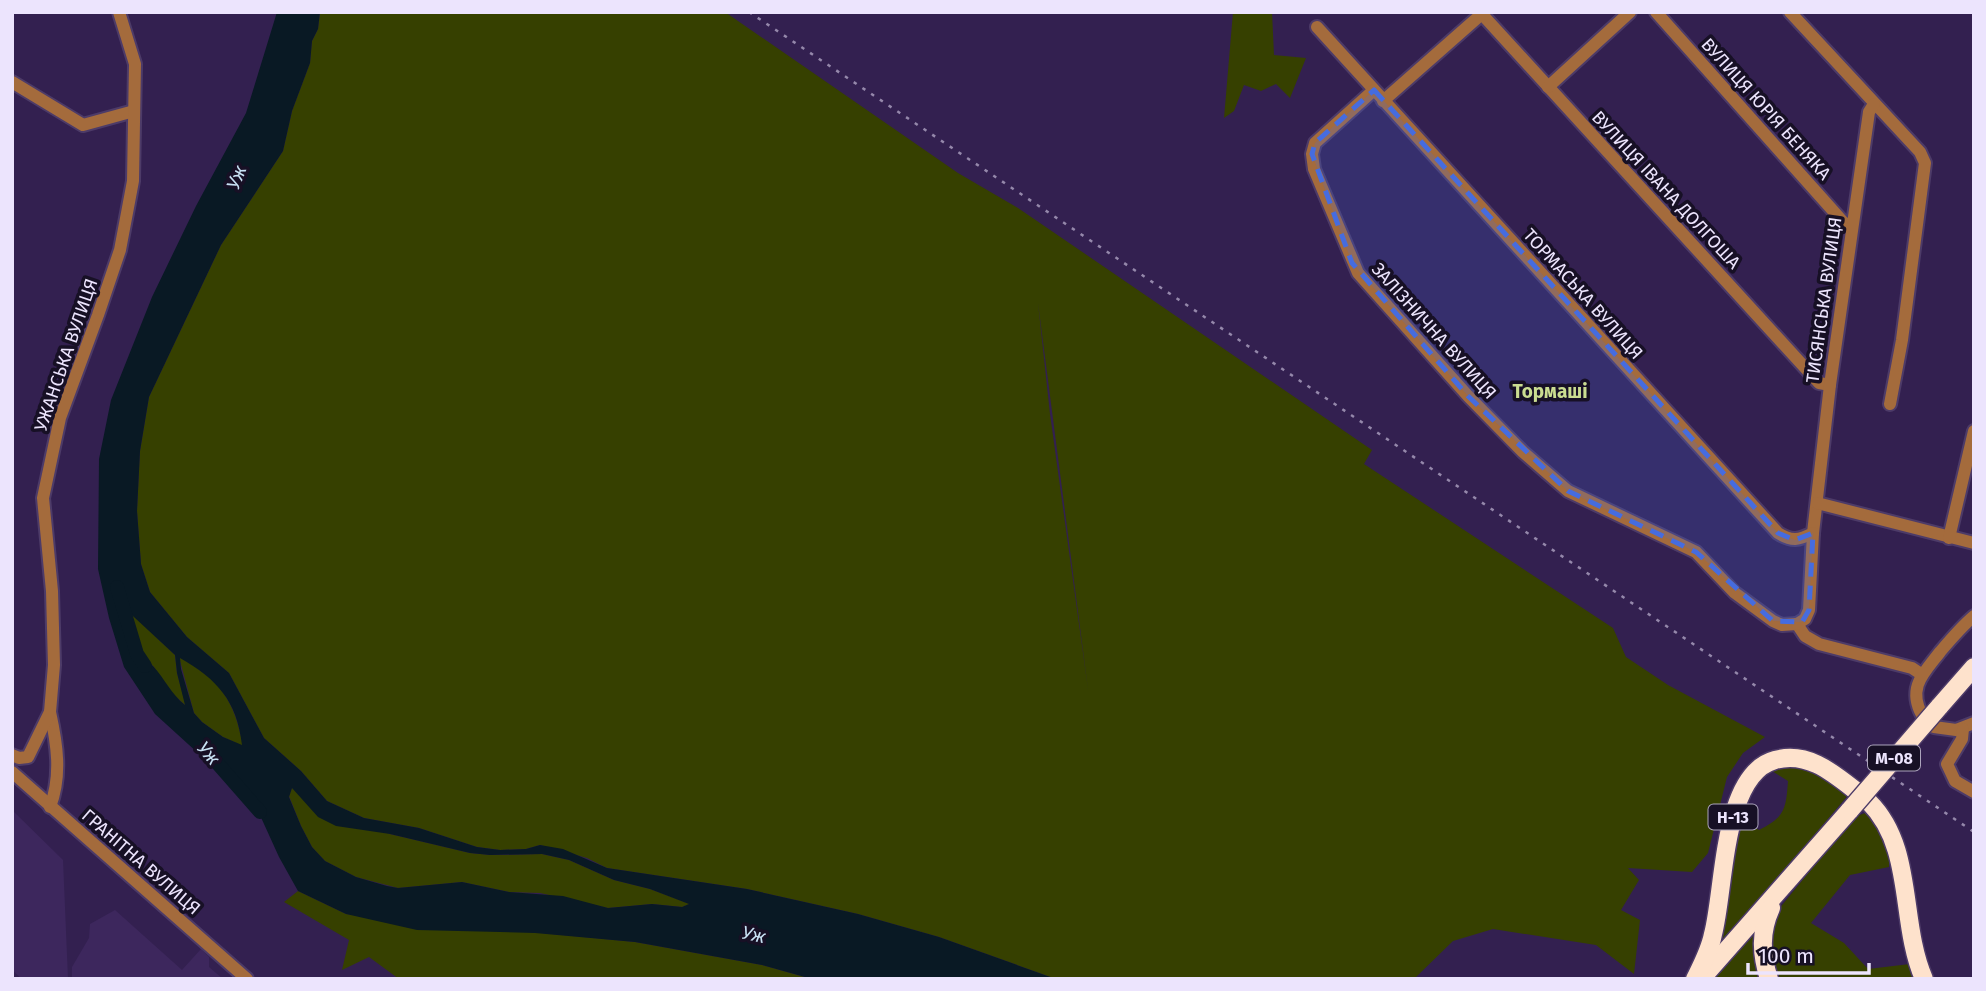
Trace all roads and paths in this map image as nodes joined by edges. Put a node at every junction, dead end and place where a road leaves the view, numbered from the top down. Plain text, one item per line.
1 (119, 12) edge
2 (1630, 12) edge
3 (1656, 12) edge
4 (1790, 12) edge
5 (1482, 13) edge
6 (1317, 27) dead end
7 (12, 82) edge
8 (1548, 87) junction
9 (1374, 90) junction
10 (1383, 101) junction
11 (1874, 104) junction
12 (134, 111) junction
13 (1852, 225) junction
14 (1830, 385) junction
15 (1891, 404) dead end
16 (1974, 431) edge
17 (1817, 503) junction
18 (1813, 533) junction
19 (1949, 538) junction
20 (1974, 542) edge
21 (1974, 616) edge
22 (1797, 624) junction
23 (1974, 667) edge
24 (1921, 674) junction
25 (50, 712) junction
26 (1922, 715) dead end
27 (1968, 726) edge
28 (1934, 727) dead end
29 (12, 755) edge
30 (12, 772) edge
31 (1974, 792) edge
32 (50, 807) junction
33 (1776, 897) junction
34 (1704, 976) edge
35 (247, 979) edge
36 (1769, 979) edge
37 (1924, 979) edge

1 - 12 street, УЖАНСЬКА ВУЛИЦЯ
2 - 8 street
3 - 13 street, ВУЛИЦЯ ЮРІЯ БЕНЯКА
4 - 11 street
5 - 8 street, ВУЛИЦЯ ІВАНА ДОЛГОША
5 - 10 street
6 - 9 street, ТОРМАСЬКА ВУЛИЦЯ
7 - 12 street
8 - 14 street, ВУЛИЦЯ ІВАНА ДОЛГОША
9 - 10 street, ТОРМАСЬКА ВУЛИЦЯ
9 - 22 street, ЗАЛІЗНИЧНА ВУЛИЦЯ
10 - 18 street, ТОРМАСЬКА ВУЛИЦЯ
11 - 13 street, ТИСЯНСЬКА ВУЛИЦЯ
11 - 15 street
12 - 25 street, УЖАНСЬКА ВУЛИЦЯ
13 - 14 street, ТИСЯНСЬКА ВУЛИЦЯ
14 - 17 street, ТИСЯНСЬКА ВУЛИЦЯ
16 - 19 street
17 - 18 street
17 - 19 street
18 - 22 street
19 - 20 street
21 - 24 street
22 - 24 street, ЗАЛІЗНИЧНА ВУЛИЦЯ
23 - 33 highway, М-08, bridge
24 - 26 street
25 - 29 street, УЖАНСЬКА ВУЛИЦЯ
25 - 32 street, УЖАНСЬКА ВУЛИЦЯ
27 - 28 street
27 - 31 street
30 - 32 street, ГРАНІТНА ВУЛИЦЯ
32 - 35 street, ГРАНІТНА ВУЛИЦЯ
33 - 34 highway, М-08
33 - 36 highway
34 - 37 highway, Н-13

